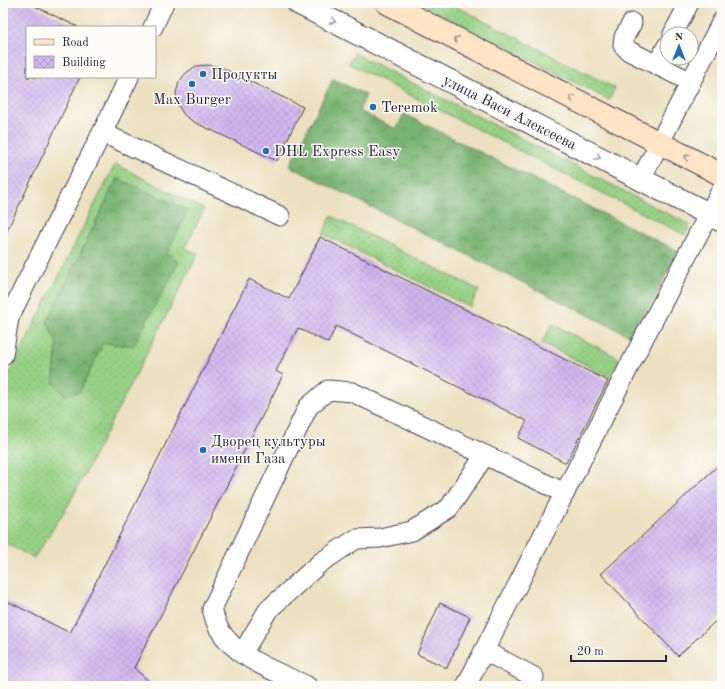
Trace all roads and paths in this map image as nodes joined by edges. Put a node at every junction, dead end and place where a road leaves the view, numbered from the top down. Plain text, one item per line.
1 (164, 3) edge
2 (298, 3) edge
3 (387, 3) edge
4 (689, 3) edge
5 (722, 21) edge
6 (632, 23) dead end
7 (153, 26) edge
8 (677, 26) edge
9 (659, 61) edge
10 (657, 65) junction
11 (129, 78) edge
12 (691, 82) junction
13 (103, 133) junction
14 (660, 143) junction
15 (722, 175) edge
16 (641, 179) junction
17 (722, 189) edge
18 (280, 216) dead end
19 (715, 218) edge
20 (6, 320) edge
21 (3, 355) edge
22 (485, 455) junction
23 (565, 493) junction
24 (485, 651) junction
25 (242, 654) junction
26 (534, 677) dead end
27 (307, 686) edge
28 (466, 686) edge

1 - 7 lane
2 -> 16 street, улица Васи Алексеева
14 -> 3 street
4 - 8 lane
5 - 12 lane
6 - 10 lane
9 - 10 lane
10 - 12 lane
11 - 13 lane
12 - 14 lane
13 - 18 lane
13 - 20 lane
15 -> 14 street
14 - 16 lane
16 - 19 street, улица Васи Алексеева
17 - 19 lane
19 - 23 lane
20 - 21 lane
22 - 23 lane
22 - 25 lane
22 - 25 lane
23 - 24 lane
24 - 26 lane
24 - 28 lane
25 - 27 lane

